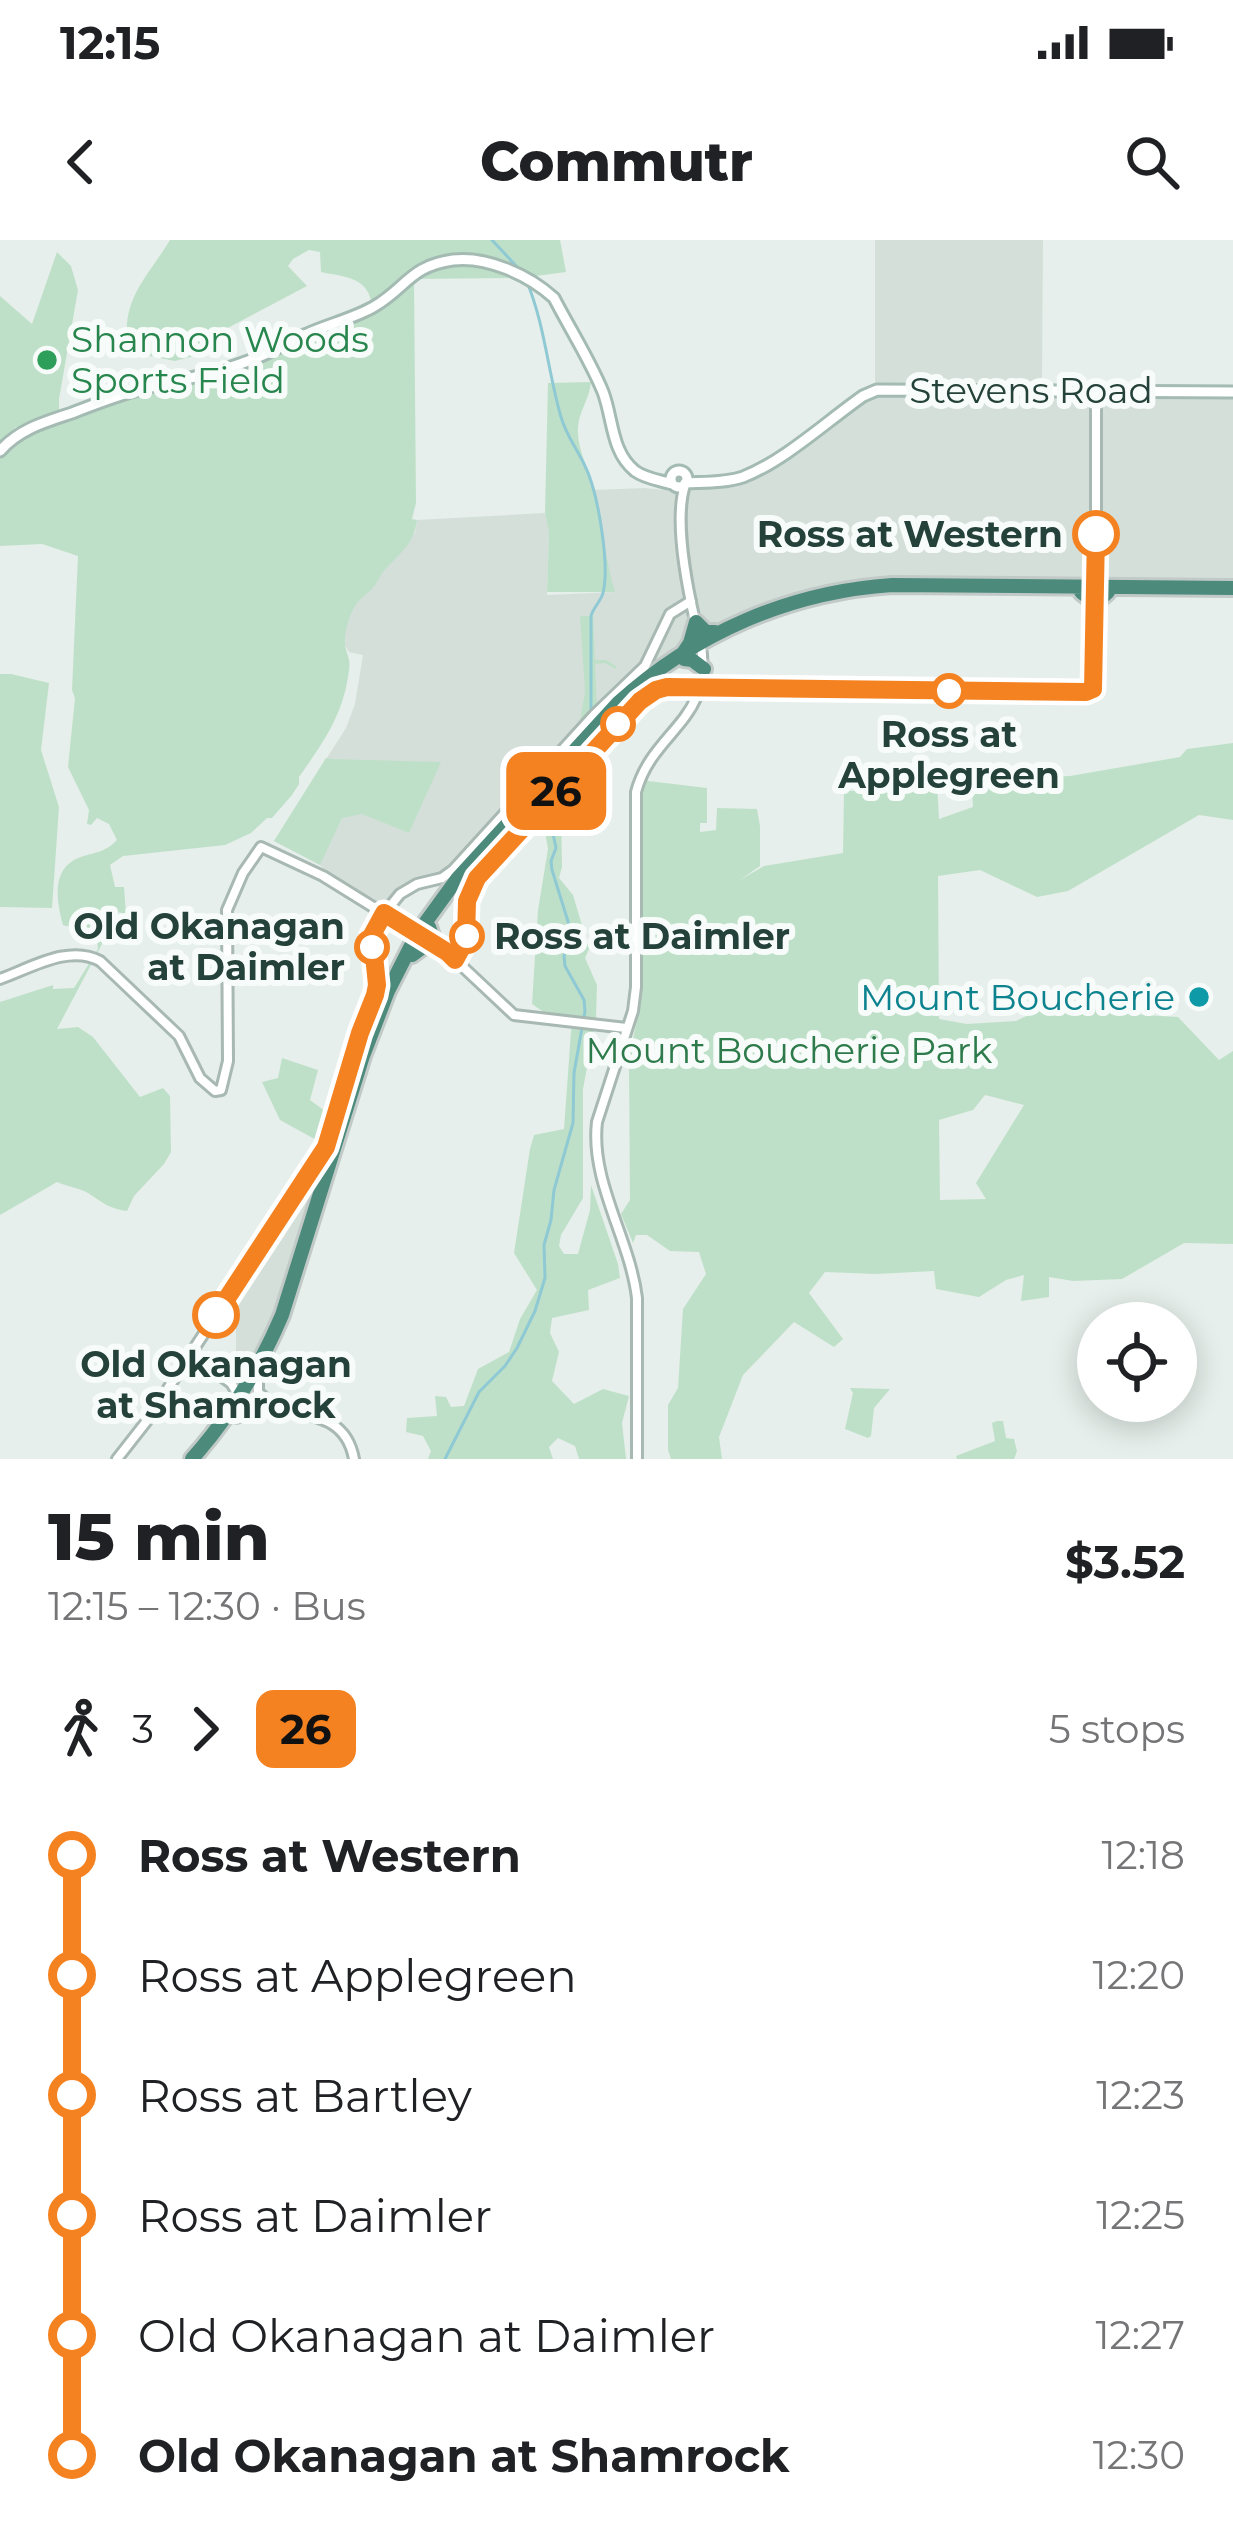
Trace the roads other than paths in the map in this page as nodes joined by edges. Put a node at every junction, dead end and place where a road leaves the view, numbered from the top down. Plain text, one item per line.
1 (1096, 391) junction
2 (1233, 392) edge
3 (0, 452) edge
4 (679, 481) junction
5 (1095, 590) junction
6 (1233, 591) edge
7 (691, 601) junction
8 (695, 622) junction
9 (725, 629) junction
10 (704, 653) junction
11 (684, 656) junction
12 (702, 687) junction
13 (594, 732) junction
14 (413, 933) junction
15 (455, 960) junction
16 (0, 979) edge
17 (626, 1028) junction
18 (190, 1354) junction
19 (214, 1370) junction
20 (251, 1386) junction
21 (287, 1410) junction
22 (234, 1413) junction
23 (354, 1456) edge
24 (117, 1459) edge
25 (196, 1459) edge
26 (637, 1459) edge

1 - 2 main road, Stevens Road
1 - 4 main road, Stevens Road
1 - 5 street
3 - 4 main road, Stevens Road
4 - 7 street
5 - 6 highway
5 - 9 highway
5 - 10 highway
5 - 12 street
7 - 8 street
7 - 13 street
8 - 9 highway
8 - 10 street
8 - 11 highway
9 - 10 highway
10 - 11 highway
10 - 11 highway
10 - 12 street
11 - 13 highway
12 - 13 street
12 - 17 street
13 - 14 highway
13 - 14 street
13 - 15 street
14 - 15 street
14 - 16 street
14 - 18 street
14 - 20 highway
15 - 17 street
17 - 26 street
18 - 19 street
18 - 24 street
19 - 20 street
19 - 22 street
20 - 21 street
20 - 21 street
20 - 22 highway
21 - 23 street
22 - 25 highway

